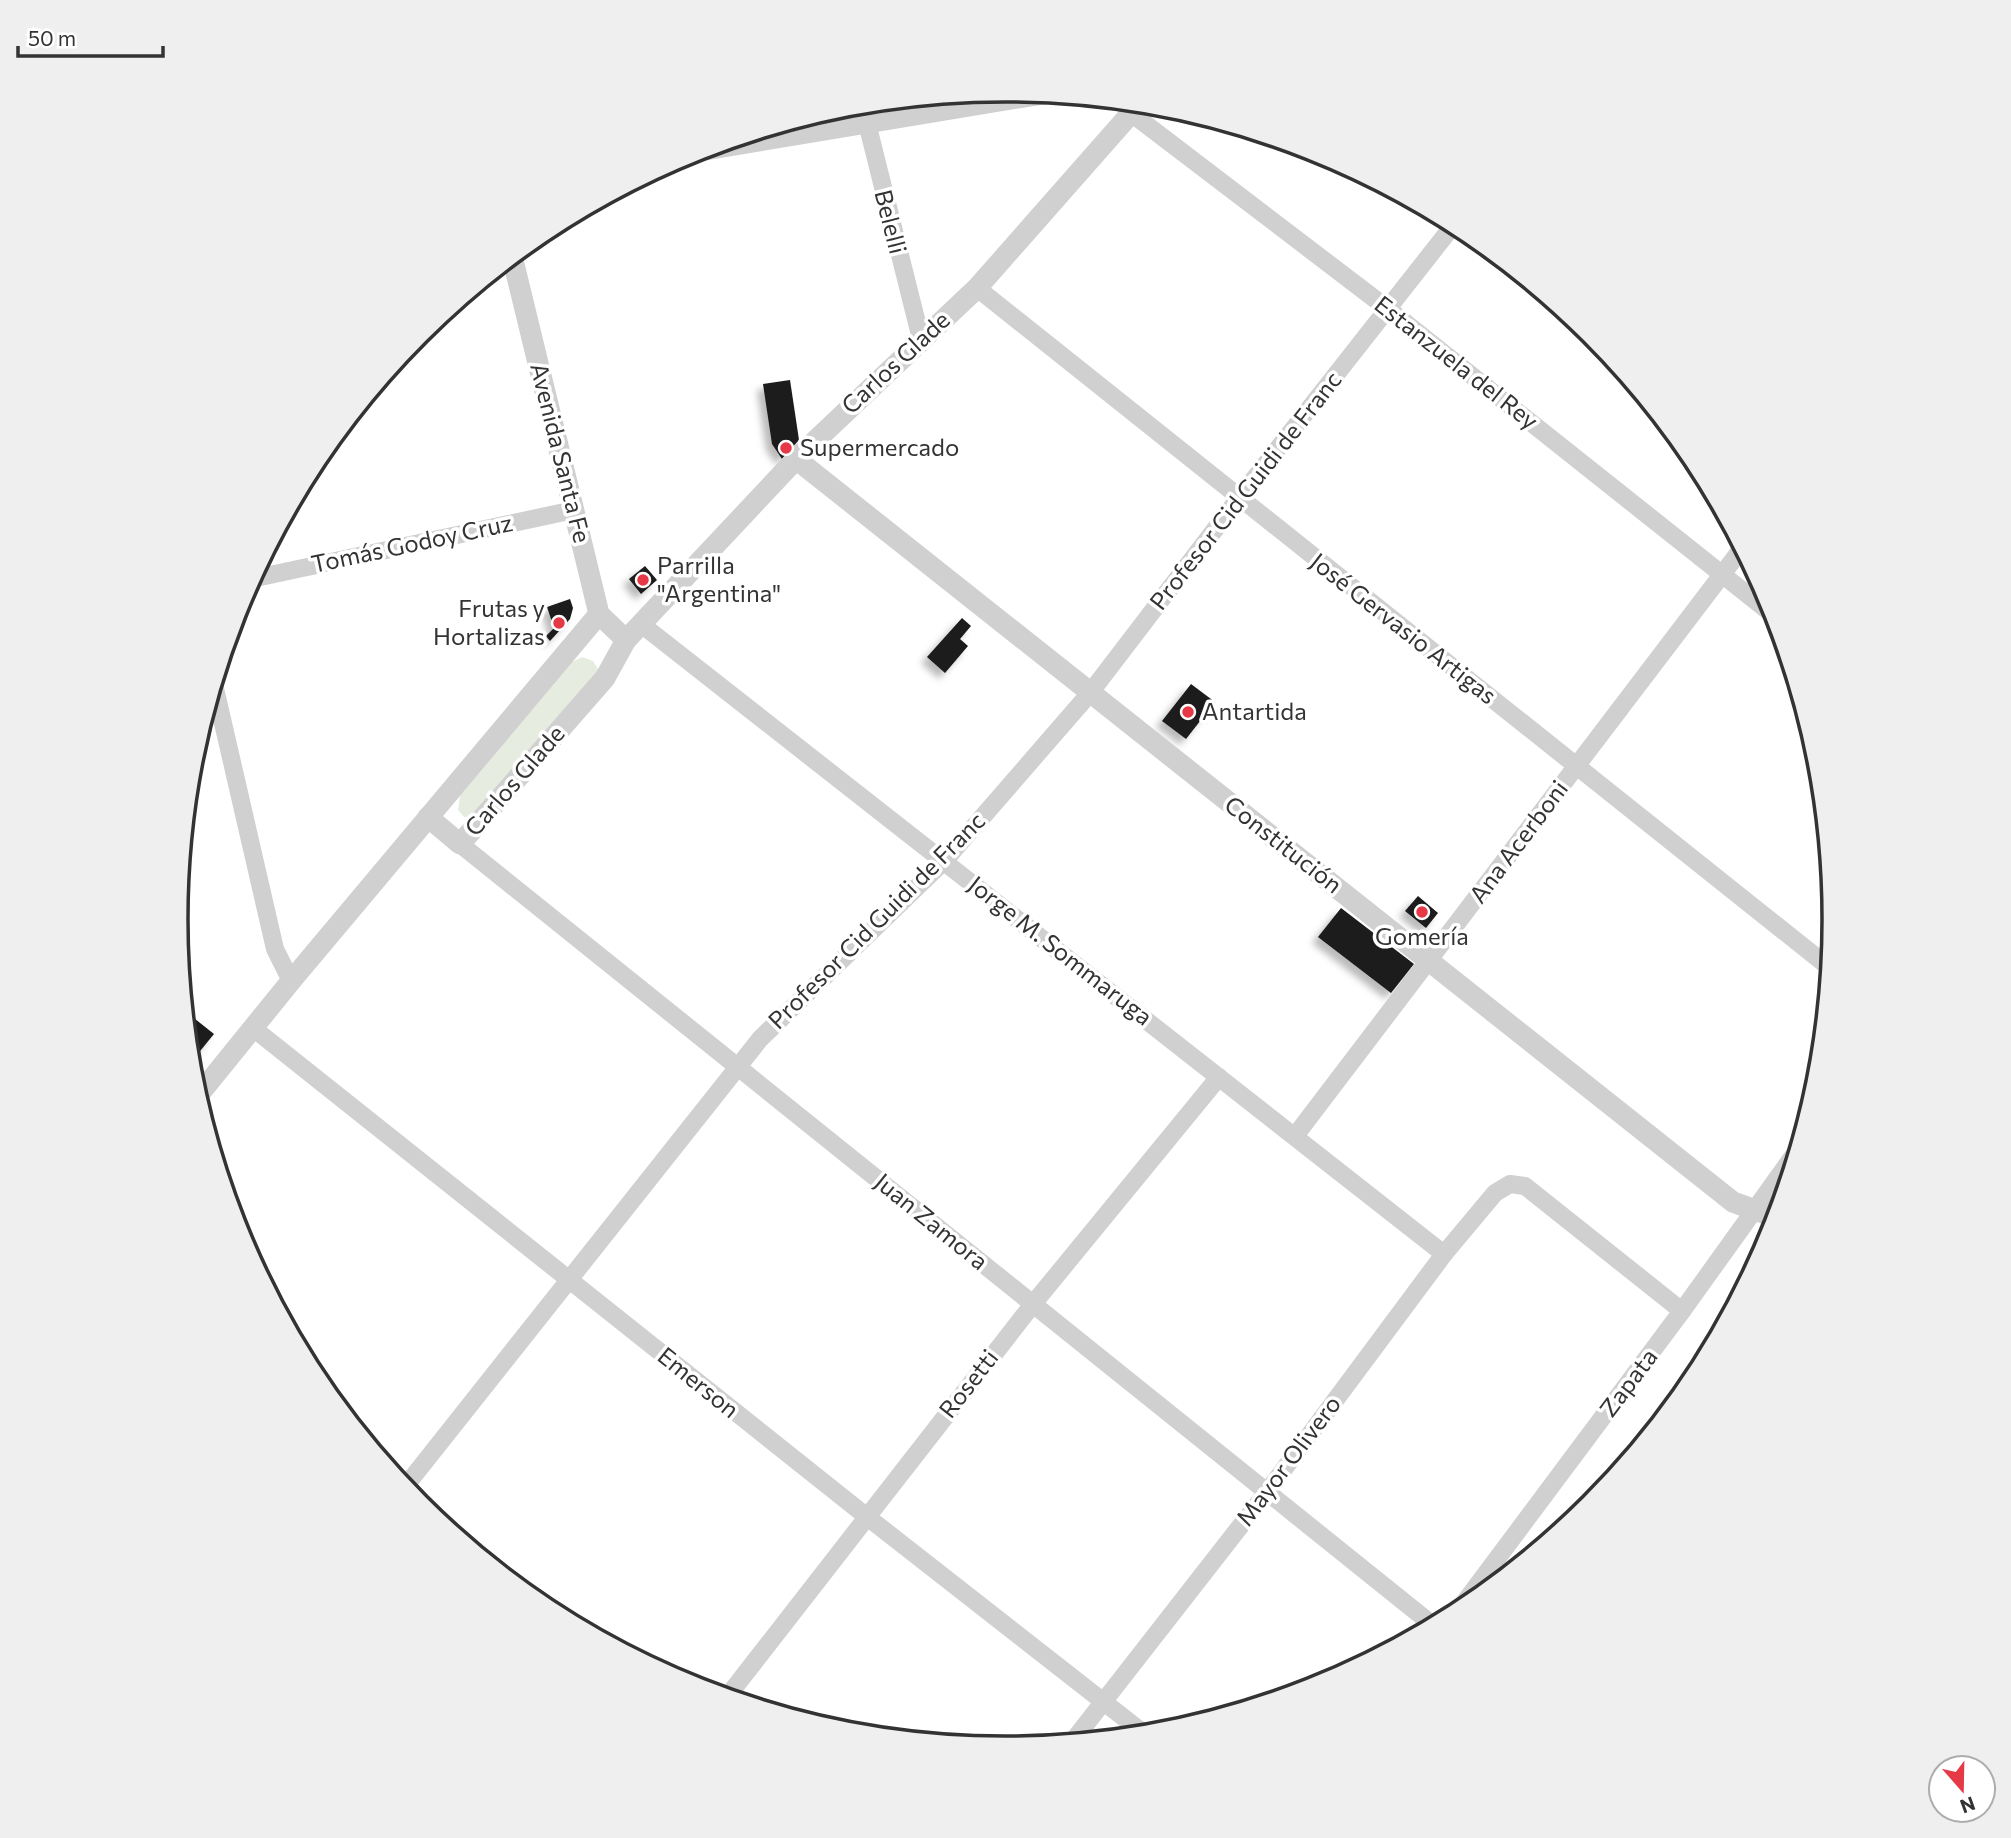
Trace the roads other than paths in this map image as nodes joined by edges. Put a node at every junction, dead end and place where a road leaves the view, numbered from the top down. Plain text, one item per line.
1 (999, 102) edge
2 (1133, 112) edge
3 (1142, 113) edge
4 (864, 114) edge
5 (867, 126) junction
6 (741, 146) edge
7 (1448, 232) edge
8 (514, 265) edge
9 (977, 288) junction
10 (1388, 309) junction
11 (921, 339) junction
12 (796, 459) junction
13 (1239, 498) junction
14 (574, 510) junction
15 (1737, 554) edge
16 (1722, 574) junction
17 (263, 576) edge
18 (1760, 605) edge
19 (599, 614) junction
20 (641, 624) junction
21 (626, 640) junction
22 (1090, 693) junction
23 (218, 702) edge
24 (1576, 765) junction
25 (428, 817) junction
26 (460, 844) junction
27 (945, 860) junction
28 (1821, 961) edge
29 (1430, 962) junction
30 (291, 981) junction
31 (253, 1028) junction
32 (737, 1067) junction
33 (1219, 1077) junction
34 (205, 1084) edge
35 (1295, 1136) junction
36 (1784, 1168) edge
37 (1753, 1209) junction
38 (1768, 1214) edge
39 (1444, 1254) junction
40 (569, 1279) junction
41 (1033, 1304) junction
42 (1682, 1311) junction
43 (411, 1479) edge
44 (1266, 1492) junction
45 (866, 1516) junction
46 (1492, 1576) edge
47 (1426, 1620) edge
48 (733, 1689) edge
49 (1104, 1702) junction
50 (1135, 1726) edge
51 (1079, 1733) edge

1 - 5 street
2 - 9 street, Carlos Glade
3 - 10 street, Estanzuela del Rey
4 - 5 street, Belelli
5 - 6 street
5 - 11 street, Belelli
7 - 10 street, Profesor Cid Guidi de Franc
8 - 14 street, Avenida Santa Fe
9 - 11 street, Carlos Glade
9 - 13 street, José Gervasio Artigas
10 - 13 street, Profesor Cid Guidi de Franc
10 - 16 street, Estanzuela del Rey
11 - 12 street, Carlos Glade
12 - 20 street, Carlos Glade
12 - 22 street, Constitución
13 - 22 street, Profesor Cid Guidi de Franc
13 - 24 street, José Gervasio Artigas
14 - 17 street, Tomás Godoy Cruz
14 - 19 street, Avenida Santa Fe
15 - 16 street, Ana Acerboni
16 - 18 street, Estanzuela del Rey
16 - 24 street, Ana Acerboni
19 - 21 street
19 - 25 street, Carlos Glade
20 - 21 street, Carlos Glade
20 - 27 street, Jorge M. Sommaruga
21 - 26 street, Carlos Glade
22 - 27 street, Profesor Cid Guidi de Franc
22 - 29 street, Constitución
23 - 30 street
24 - 28 street, José Gervasio Artigas
24 - 29 street, Ana Acerboni
25 - 26 street, Juan Zamora
25 - 30 street, Carlos Glade
26 - 32 street, Juan Zamora
27 - 32 street, Profesor Cid Guidi de Franc
27 - 33 street, Jorge M. Sommaruga
29 - 35 street, Ana Acerboni
29 - 37 street, Constitución
30 - 31 street, Carlos Glade
31 - 34 street, Carlos Glade
31 - 40 street, Emerson
32 - 40 street, Profesor Cid Guidi de Franc
32 - 41 street, Juan Zamora
33 - 35 street, Jorge M. Sommaruga
33 - 41 street, Rosetti
35 - 39 street, Jorge M. Sommaruga
36 - 37 street, Zapata
37 - 38 street, Constitución
37 - 42 street, Zapata
39 - 42 street, Mayor Olivero
39 - 44 street, Mayor Olivero
40 - 43 street, Profesor Cid Guidi de Franc
40 - 45 street, Emerson
41 - 44 street, Juan Zamora
41 - 45 street, Rosetti
42 - 46 street, Zapata
44 - 47 street, Juan Zamora
44 - 49 street, Mayor Olivero
45 - 48 street, Rosetti
45 - 49 street, Emerson
49 - 50 street, Emerson
49 - 51 street, Mayor Olivero

